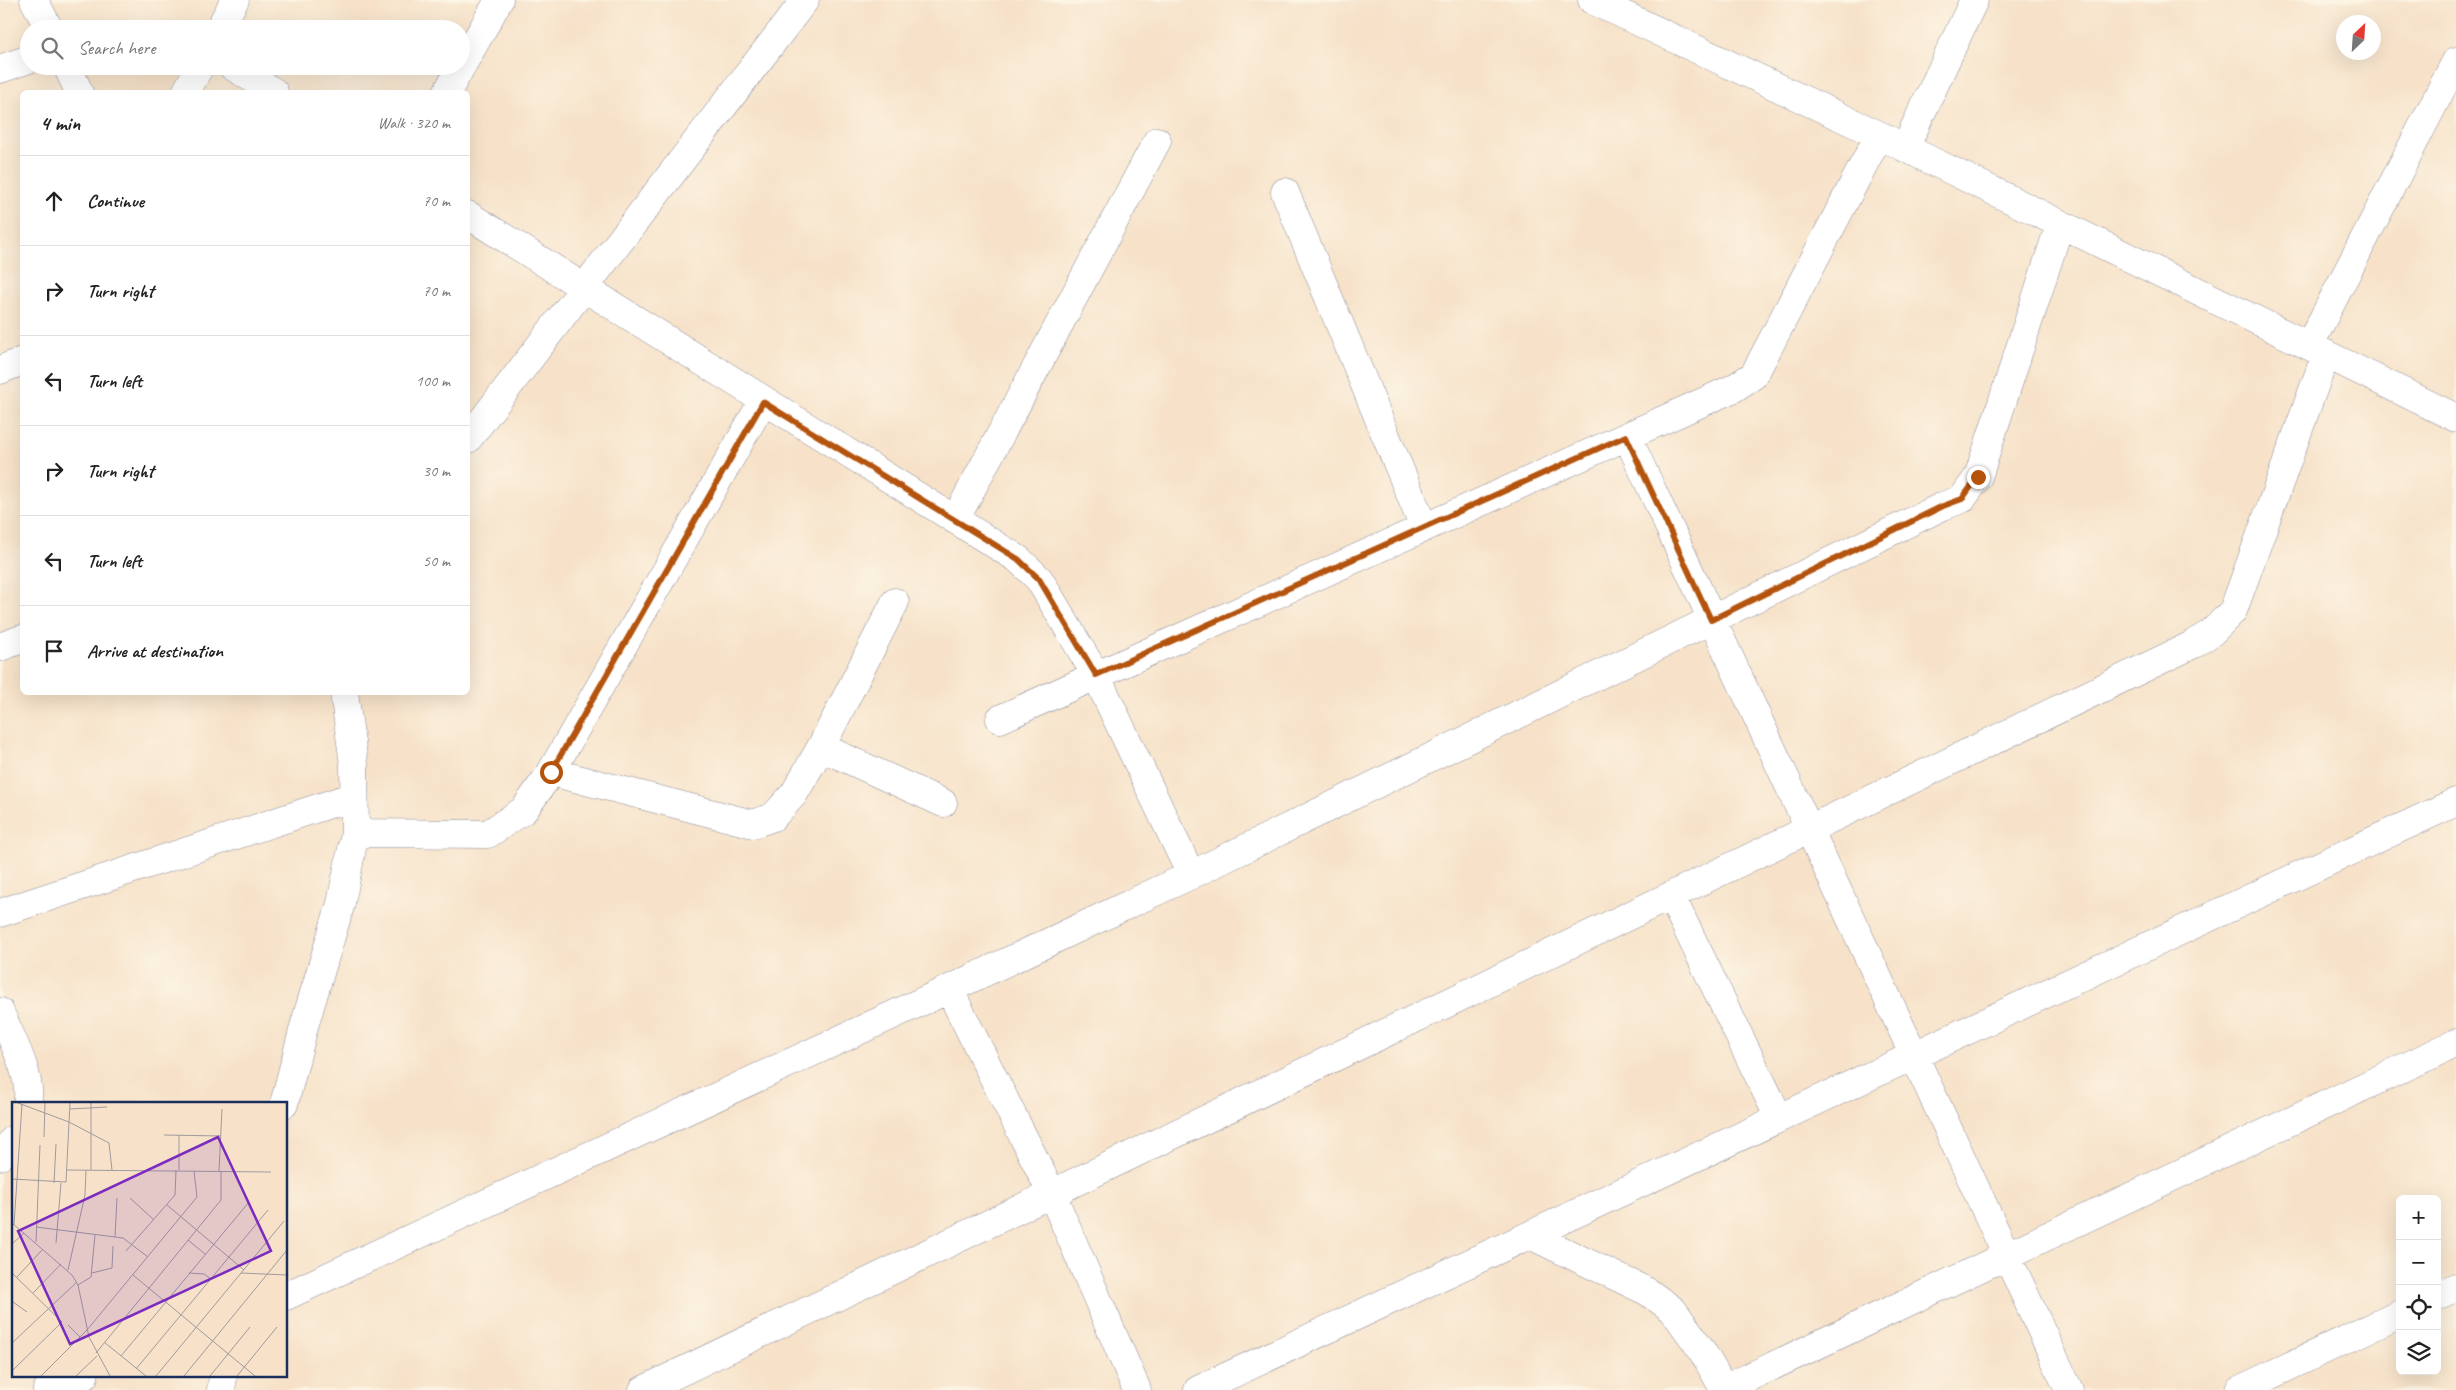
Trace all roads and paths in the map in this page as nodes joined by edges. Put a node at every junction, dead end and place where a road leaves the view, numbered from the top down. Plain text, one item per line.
1 (34, 0) edge
2 (235, 0) edge
3 (500, 0) edge
4 (805, 0) edge
5 (1592, 0) edge
6 (1974, 0) edge
7 (44, 20) edge
8 (225, 20) edge
9 (470, 52) edge
10 (2456, 61) edge
11 (20, 62) edge
12 (0, 69) edge
13 (71, 75) edge
14 (195, 75) edge
15 (247, 75) edge
16 (457, 75) edge
17 (78, 90) edge
18 (187, 90) edge
19 (271, 90) edge
20 (448, 90) edge
21 (1879, 135) junction
22 (1157, 141) dead end
23 (1905, 148) junction
24 (1285, 192) dead end
25 (470, 216) edge
26 (2060, 224) junction
27 (584, 289) junction
28 (2318, 350) junction
29 (20, 362) edge
30 (0, 370) edge
31 (763, 402) junction
32 (2456, 418) edge
33 (470, 436) edge
34 (1626, 436) junction
35 (955, 520) junction
36 (1424, 528) junction
37 (895, 602) dead end
38 (1711, 620) junction
39 (20, 640) edge
40 (0, 647) edge
41 (1096, 675) junction
42 (344, 695) edge
43 (1000, 719) dead end
44 (821, 747) junction
45 (551, 772) junction
46 (354, 796) junction
47 (943, 802) dead end
48 (2456, 802) edge
49 (1808, 830) junction
50 (355, 833) junction
51 (1191, 875) junction
52 (1671, 896) junction
53 (0, 913) edge
54 (949, 989) junction
55 (0, 1012) edge
56 (2456, 1043) edge
57 (1914, 1055) junction
58 (28, 1102) edge
59 (285, 1102) edge
60 (1779, 1118) junction
61 (12, 1141) edge
62 (0, 1156) edge
63 (1052, 1194) junction
64 (1530, 1234) junction
65 (2006, 1254) junction
66 (2456, 1287) edge
67 (2441, 1294) edge
68 (288, 1295) edge
69 (2396, 1316) edge
70 (79, 1378) edge
71 (1723, 1389) edge
72 (47, 1390) edge
73 (643, 1390) edge
74 (1137, 1390) edge
75 (1198, 1390) edge
76 (2069, 1390) edge
77 (2239, 1390) edge

1 - 7 street
2 - 8 street
3 - 9 street
4 - 27 street
5 - 21 street
6 - 23 street
10 - 28 street
11 - 12 street
13 - 17 street
14 - 18 street
15 - 19 street
16 - 20 street
21 - 23 street
21 - 34 street
22 - 35 street
23 - 26 street
24 - 36 street
25 - 27 street
26 - 28 street
26 - 38 street
27 - 31 street
27 - 33 street
28 - 32 street
28 - 49 street
29 - 30 street
31 - 35 street
31 - 45 street
34 - 36 street
34 - 38 street
35 - 41 street
36 - 41 street
37 - 44 street
38 - 49 street
38 - 51 street
39 - 40 street
41 - 43 street
41 - 51 street
42 - 46 street
44 - 45 street
44 - 47 street
45 - 50 street
46 - 50 street
46 - 53 street
48 - 57 street
49 - 52 street
49 - 57 street
50 - 59 street
51 - 54 street
52 - 60 street
52 - 63 street
54 - 63 street
54 - 68 street
55 - 58 street
56 - 65 street
57 - 60 street
57 - 65 street
60 - 64 street
61 - 62 street
63 - 73 street
63 - 74 street
64 - 71 street
64 - 75 street
65 - 71 street
65 - 76 street
66 - 67 street
69 - 77 street
70 - 72 street

